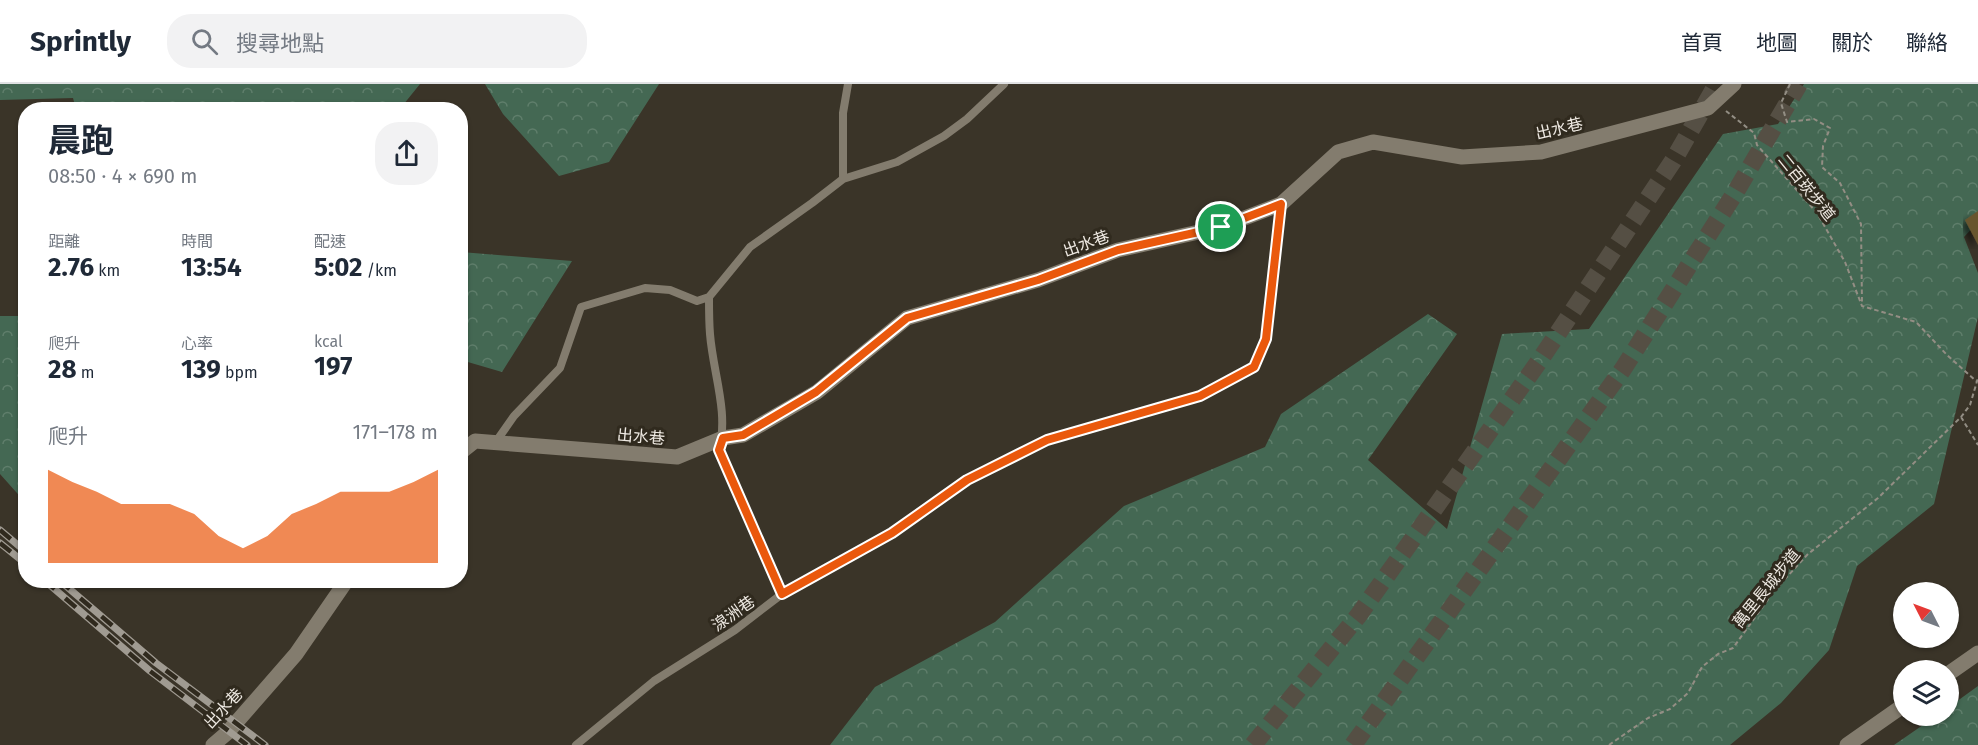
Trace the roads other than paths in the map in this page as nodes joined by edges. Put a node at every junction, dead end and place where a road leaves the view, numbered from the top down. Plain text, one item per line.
1 (848, 84) edge
2 (1004, 84) edge
3 (1734, 84) edge
4 (843, 179) junction
5 (1281, 204) junction
6 (709, 297) junction
7 (723, 438) junction
8 (495, 442) junction
9 (468, 447) edge
10 (341, 588) edge
11 (782, 594) junction
12 (1978, 653) edge
13 (1959, 666) edge
14 (1893, 713) edge
15 (213, 745) edge
16 (576, 745) edge
17 (1847, 745) edge

1 - 4 lane
2 - 4 lane
3 - 5 street, 出水巷
4 - 6 lane
5 - 7 street, 出水巷
5 - 11 lane, 湶洲巷
6 - 7 lane
6 - 8 lane
7 - 8 street, 出水巷
7 - 11 lane
8 - 9 street, 出水巷
10 - 15 street, 出水巷
11 - 16 lane, 湶洲巷
12 - 13 street
14 - 17 street

